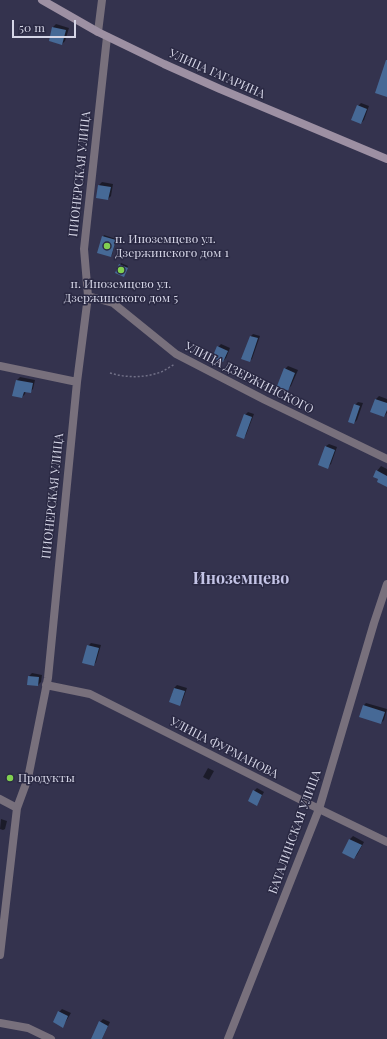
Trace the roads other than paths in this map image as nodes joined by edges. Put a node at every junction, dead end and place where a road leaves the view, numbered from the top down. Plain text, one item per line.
1 (42, 0) edge
2 (102, 0) edge
3 (98, 32) junction
4 (107, 37) junction
5 (387, 159) edge
6 (88, 296) junction
7 (0, 366) edge
8 (77, 382) junction
9 (387, 459) edge
10 (387, 584) edge
11 (46, 685) junction
12 (0, 799) edge
13 (17, 808) junction
14 (319, 809) junction
15 (387, 842) edge
16 (0, 955) edge
17 (0, 1023) edge
18 (51, 1039) edge
19 (228, 1039) edge

1 - 3 main road, УЛИЦА ГАГАРИНА
2 - 3 street
3 - 4 main road, УЛИЦА ГАГАРИНА
4 - 5 main road, УЛИЦА ГАГАРИНА
4 - 6 street, ПИОНЕРСКАЯ УЛИЦА
6 - 8 street, ПИОНЕРСКАЯ УЛИЦА
6 - 9 street, УЛИЦА ДЗЕРЖИНСКОГО
7 - 8 street
8 - 11 street, ПИОНЕРСКАЯ УЛИЦА
10 - 14 street, БАТАЛИНСКАЯ УЛИЦА
11 - 13 street, ПИОНЕРСКАЯ УЛИЦА
11 - 14 street, УЛИЦА ФУРМАНОВА
12 - 13 street
13 - 16 street, ПИОНЕРСКАЯ УЛИЦА
14 - 15 street, УЛИЦА ФУРМАНОВА
14 - 19 street, БАТАЛИНСКАЯ УЛИЦА
17 - 18 street

